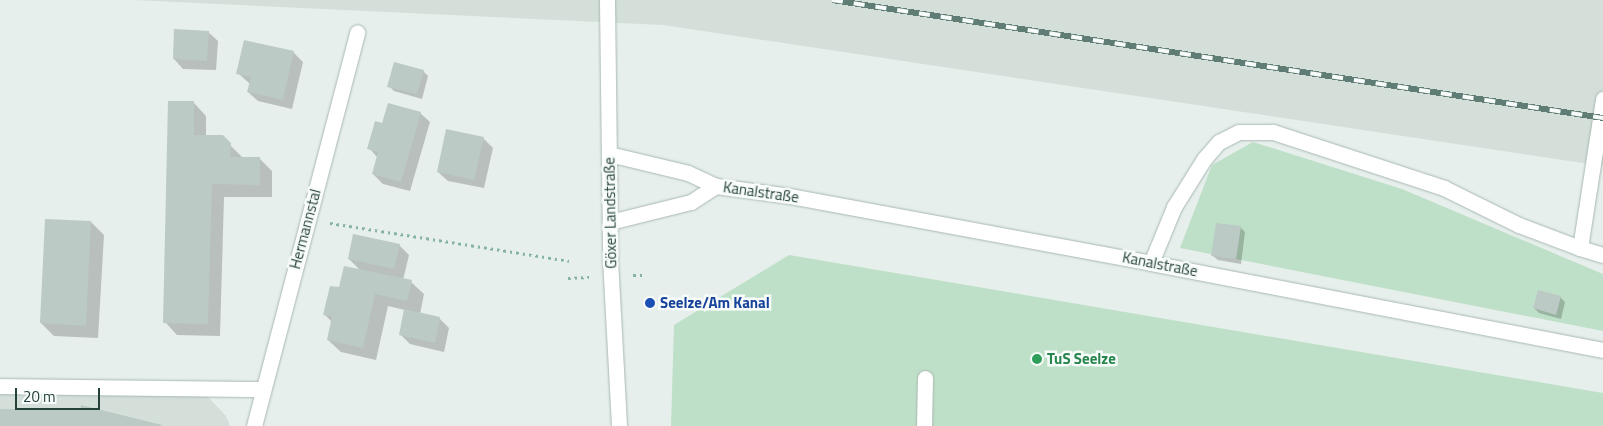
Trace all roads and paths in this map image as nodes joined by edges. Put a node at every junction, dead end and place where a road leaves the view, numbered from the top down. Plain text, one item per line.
1 (607, 0) edge
2 (357, 32) dead end
3 (1603, 99) edge
4 (609, 154) junction
5 (716, 186) junction
6 (307, 219) junction
7 (610, 222) junction
8 (1580, 248) junction
9 (1603, 255) edge
10 (569, 261) dead end
11 (1151, 263) junction
12 (1603, 350) edge
13 (925, 378) dead end
14 (0, 386) edge
15 (263, 388) junction
16 (254, 426) edge
17 (620, 426) edge
18 (924, 426) edge

1 - 4 street, Göxer Landstraße
2 - 6 street, Hermannstal
3 - 8 street
4 - 5 street, Kanalstraße
4 - 7 street, Göxer Landstraße
5 - 7 street, Kanalstraße
5 - 11 street, Kanalstraße
6 - 10 path
6 - 15 street, Hermannstal
7 - 17 street, Göxer Landstraße
8 - 9 street
8 - 11 street
11 - 12 street, Kanalstraße
13 - 18 street
14 - 15 street
15 - 16 street, Hermannstal

